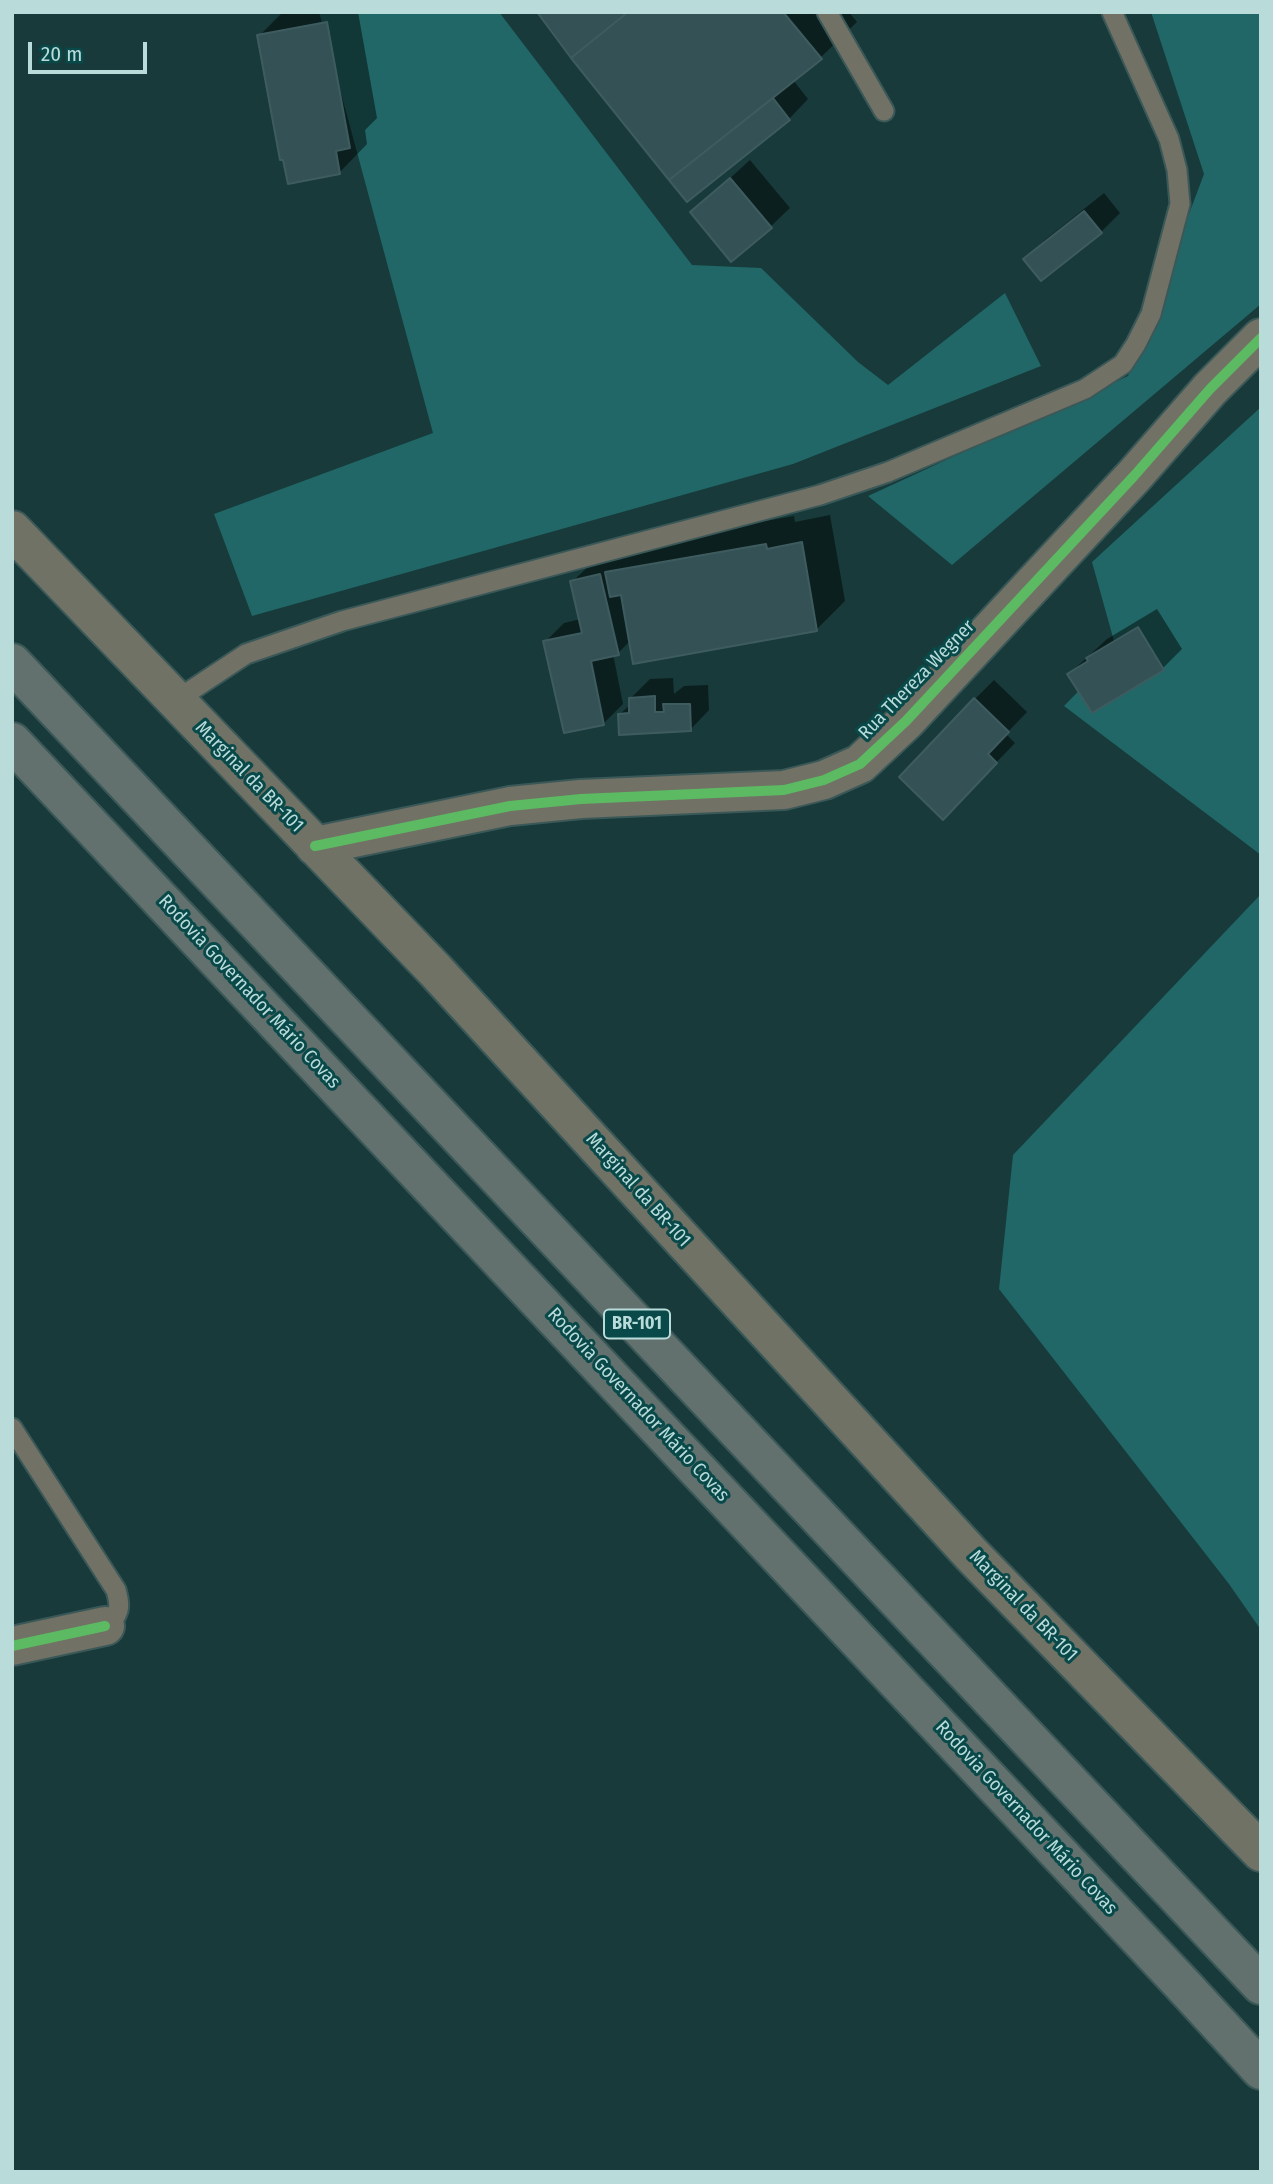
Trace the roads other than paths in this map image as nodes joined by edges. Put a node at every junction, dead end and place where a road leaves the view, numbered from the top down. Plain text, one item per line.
1 (827, 12) edge
2 (1112, 12) edge
3 (884, 111) dead end
4 (1261, 338) edge
5 (12, 530) edge
6 (12, 663) edge
7 (175, 701) junction
8 (12, 742) edge
9 (316, 846) junction
10 (12, 1428) edge
11 (105, 1626) joint
12 (12, 1646) edge
13 (1261, 1852) edge
14 (1261, 1985) edge
15 (1261, 2070) edge

1 - 3 lane
2 - 7 lane
4 - 9 street, Rua Thereza Wegner
5 - 7 main road, Marginal da BR-101
6 - 14 highway, BR-101
7 - 9 main road, Marginal da BR-101
8 - 15 highway, Rodovia Governador Mário Covas / BR-101
9 - 13 main road, Marginal da BR-101
10 - 11 lane
11 - 12 street

